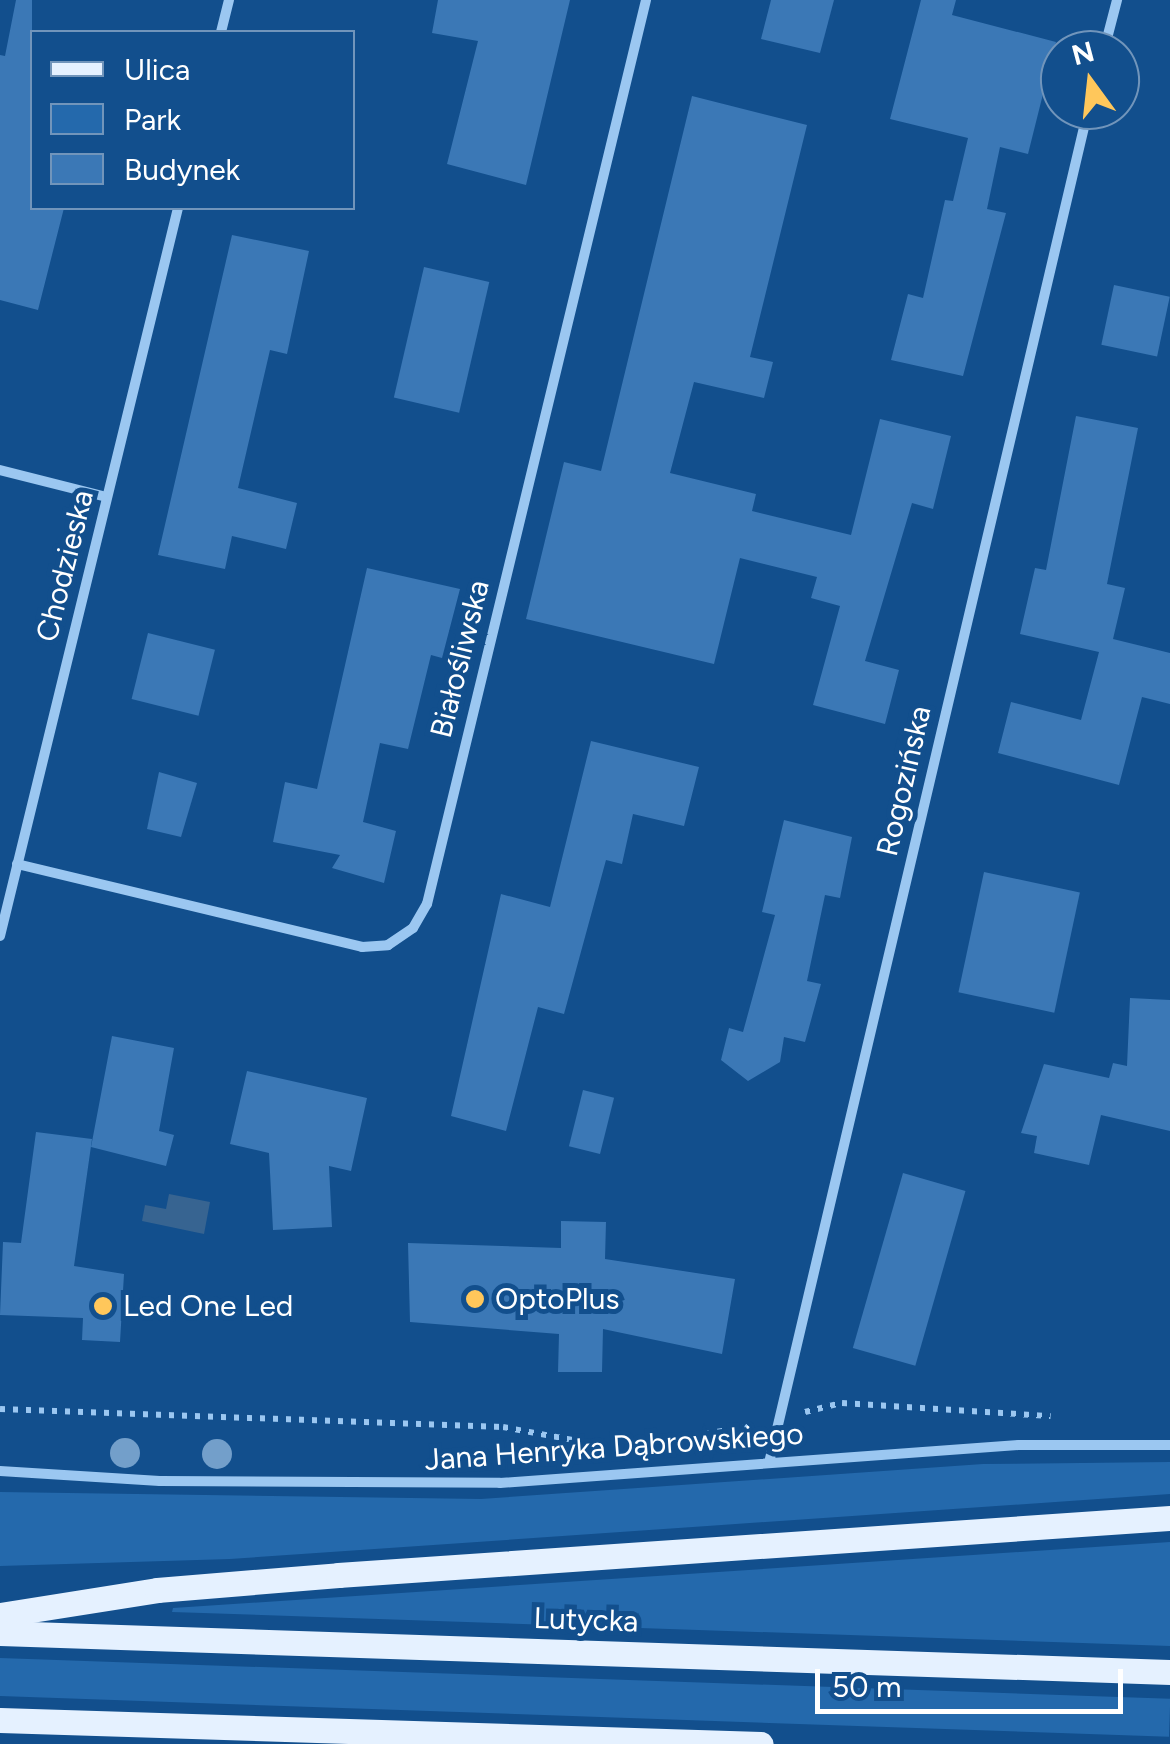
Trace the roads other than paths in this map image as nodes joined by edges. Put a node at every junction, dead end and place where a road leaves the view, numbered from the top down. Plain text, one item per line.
1 (229, 0) edge
2 (646, 0) edge
3 (1117, 0) edge
4 (222, 30) edge
5 (1109, 30) edge
6 (1083, 130) edge
7 (178, 210) edge
8 (0, 470) edge
9 (107, 497) junction
10 (18, 864) junction
11 (0, 936) edge
12 (1170, 1445) edge
13 (769, 1463) junction
14 (0, 1471) edge
15 (1170, 1518) edge
16 (0, 1615) edge
17 (0, 1634) edge
18 (1170, 1672) edge
19 (0, 1720) edge
20 (761, 1744) edge

1 - 4 street
2 - 10 street, Białośliwska
3 - 5 street
6 - 13 street, Rogozińska
7 - 9 street, Chodzieska
8 - 9 street
9 - 10 street, Chodzieska
10 - 11 street, Chodzieska
12 - 13 street, Jana Henryka Dąbrowskiego
13 - 14 street, Jana Henryka Dąbrowskiego
15 - 16 main road
17 - 18 main road, Lutycka
19 - 20 main road

